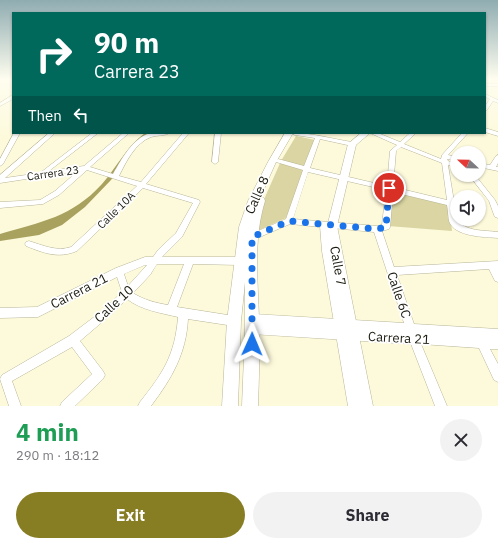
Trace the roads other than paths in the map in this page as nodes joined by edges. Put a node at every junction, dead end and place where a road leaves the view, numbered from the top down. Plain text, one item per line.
1 (11, 98) edge
2 (492, 99) joint
3 (498, 102) edge
4 (0, 105) edge
5 (486, 108) edge
6 (486, 130) edge
7 (17, 134) edge
8 (51, 134) edge
9 (94, 134) edge
10 (125, 134) edge
11 (161, 134) edge
12 (185, 134) edge
13 (218, 134) edge
14 (288, 134) edge
15 (294, 134) edge
16 (301, 134) edge
17 (358, 134) edge
18 (364, 134) edge
19 (375, 134) edge
20 (412, 134) edge
21 (464, 134) edge
22 (498, 134) edge
23 (318, 137) junction
24 (349, 143) junction
25 (400, 145) junction
26 (3, 154) edge
27 (498, 157) edge
28 (444, 159) junction
29 (450, 159) edge
30 (278, 160) junction
31 (215, 162) dead end
32 (450, 162) edge
33 (0, 164) edge
34 (86, 168) junction
35 (495, 168) edge
36 (306, 169) junction
37 (42, 174) junction
38 (113, 176) junction
39 (340, 176) junction
40 (0, 180) edge
41 (478, 182) edge
42 (142, 185) junction
43 (389, 188) junction
44 (197, 202) joint
45 (450, 203) joint
46 (0, 205) edge
47 (498, 215) edge
48 (289, 221) junction
49 (328, 225) junction
50 (456, 226) edge
51 (381, 228) junction
52 (498, 235) edge
53 (252, 237) junction
54 (29, 244) dead end
55 (155, 260) junction
56 (190, 260) junction
57 (240, 261) junction
58 (494, 265) edge
59 (119, 271) junction
60 (391, 271) junction
61 (498, 278) edge
62 (127, 294) junction
63 (171, 311) junction
64 (0, 313) edge
65 (183, 313) junction
66 (234, 321) junction
67 (252, 324) junction
68 (346, 331) junction
69 (477, 333) junction
70 (413, 334) junction
71 (498, 334) edge
72 (73, 340) junction
73 (482, 343) junction
74 (498, 344) edge
75 (498, 376) edge
76 (3, 379) edge
77 (15, 406) edge
78 (66, 406) edge
79 (144, 406) edge
80 (230, 406) edge
81 (250, 406) edge
82 (356, 406) edge
83 (365, 406) edge
84 (440, 406) edge

1 - 4 street
2 - 3 street
2 - 5 street
6 - 22 street
7 - 26 street
8 - 40 street
9 - 37 street
10 - 34 street
11 - 38 street
12 - 42 street, Calle 10A
13 - 31 street
14 - 57 main road, Calle 8
15 - 30 main road, Calle 8
16 - 23 street
17 - 24 main road
18 - 24 main road
19 - 25 street
20 - 25 street, Calle 6C
21 - 28 street
23 - 24 street
23 - 36 street
24 - 39 main road, Calle 7
25 - 28 street
25 - 43 street, Calle 6C
26 - 33 street
27 - 35 street
28 - 29 street
28 - 32 street
28 - 45 street
30 - 36 street
30 - 53 main road, Calle 8
34 - 37 street, Carrera 23
34 - 38 street, Carrera 23
34 - 46 street
36 - 39 street
36 - 48 street
37 - 40 street, Carrera 23
38 - 42 street, Carrera 23
39 - 43 street
39 - 49 main road, Calle 7
41 - 47 street
42 - 44 street, Carrera 23
42 - 54 street, Calle 10A
43 - 45 street
43 - 51 street, Calle 6C
44 - 55 street, Calle 10
48 - 49 street
48 - 53 street
49 - 51 street
49 - 68 main road, Calle 7
50 - 52 street
51 - 60 street, Calle 6C
53 - 67 main road, Calle 8
55 - 56 street
55 - 59 street
55 - 62 street, Calle 10
56 - 57 street
56 - 63 street
57 - 66 main road, Calle 8
58 - 60 street
58 - 61 street
59 - 62 street, Carrera 21
59 - 64 street, Carrera 21
60 - 70 street, Calle 6C
62 - 63 street
62 - 72 street, Calle 10
63 - 65 street
65 - 66 street
65 - 79 street
66 - 80 main road, Calle 8
67 - 68 street, Carrera 21
67 - 81 main road, Calle 8
68 - 70 street, Carrera 21
68 - 82 main road, Calle 7
68 - 83 main road, Calle 7
69 - 70 street, Carrera 21
69 - 71 street, Carrera 21
69 - 73 street
70 - 73 street, Carrera 21
70 - 84 street, Calle 6C
72 - 76 street, Calle 10
72 - 78 street
73 - 74 street, Carrera 21
73 - 75 street
76 - 77 street

